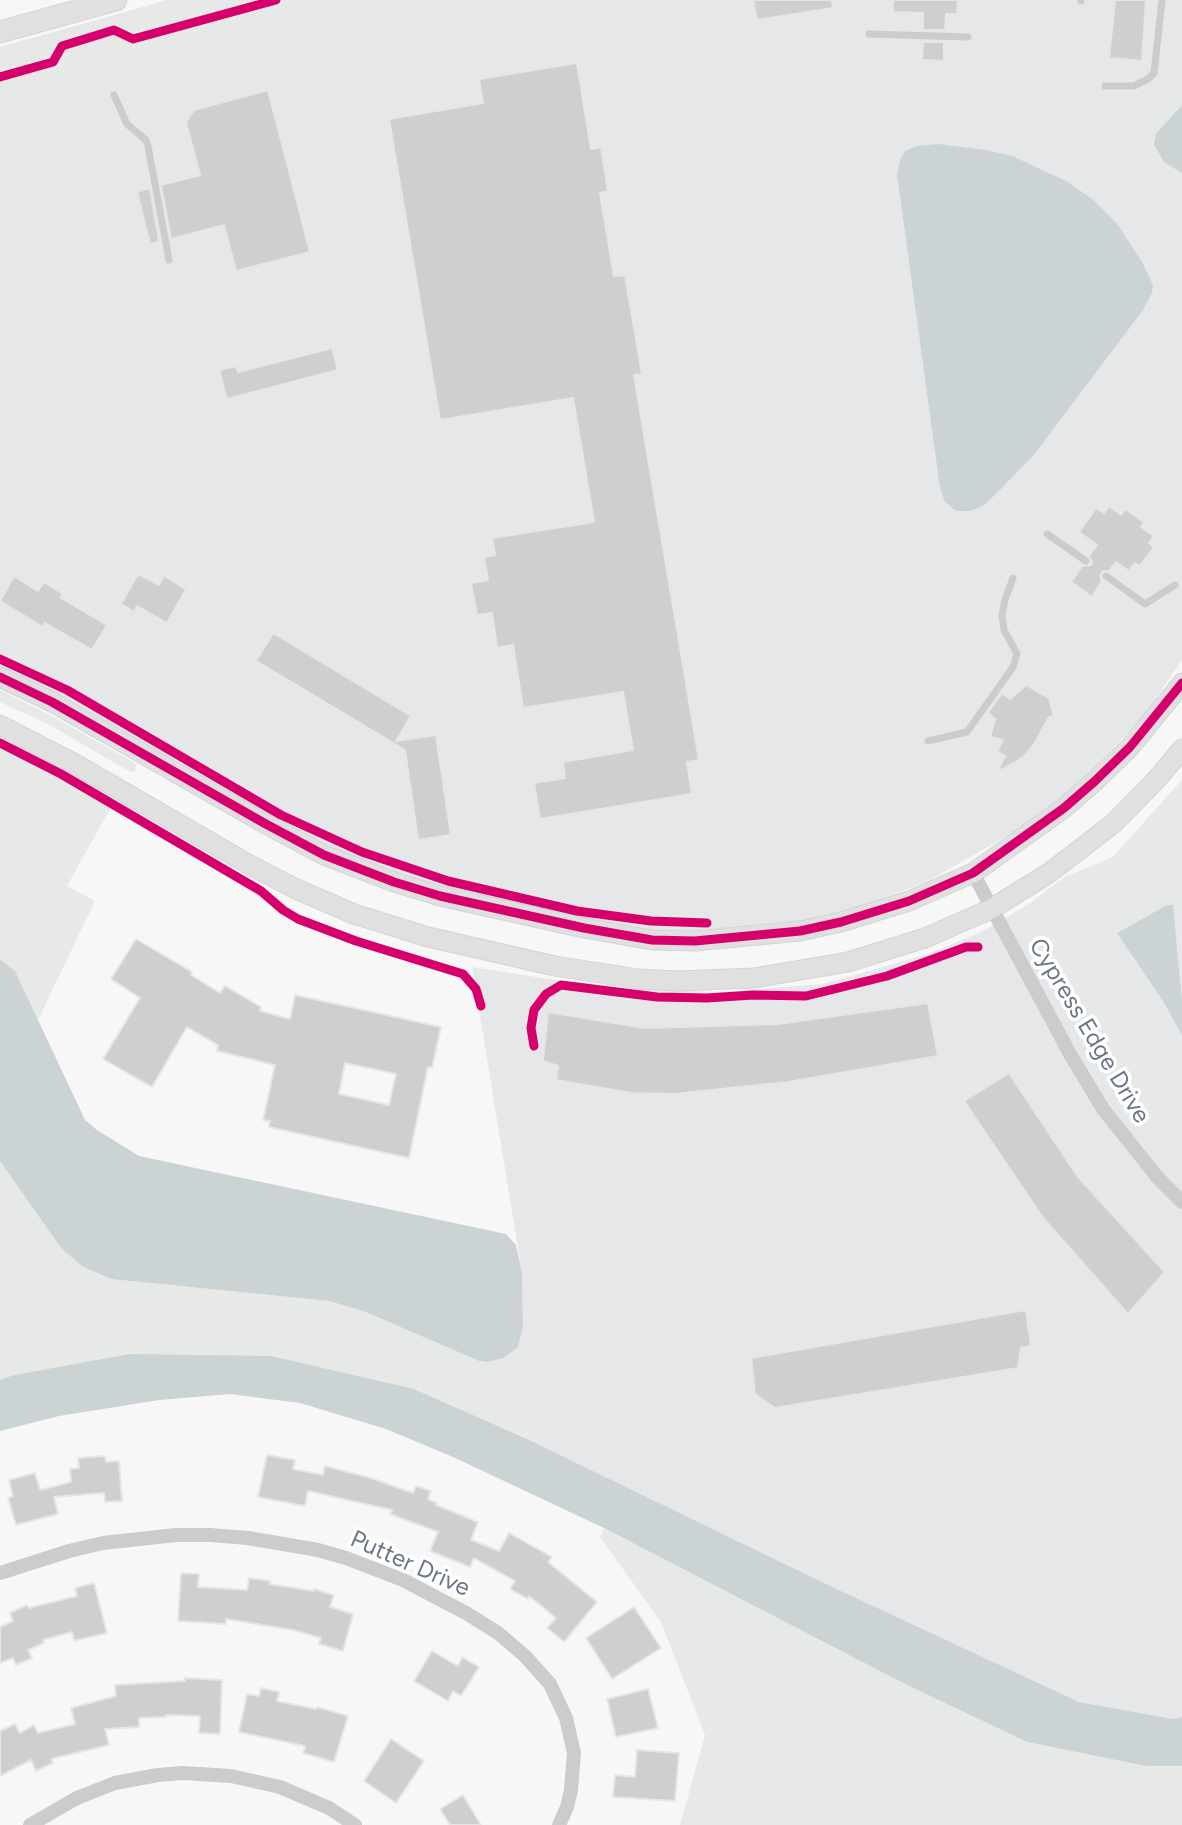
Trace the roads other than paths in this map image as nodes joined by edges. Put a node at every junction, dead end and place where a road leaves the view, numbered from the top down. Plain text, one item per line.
1 (116, 0) edge
2 (1162, 0) edge
3 (78, 5) edge
4 (0, 32) edge
5 (869, 34) dead end
6 (968, 37) dead end
7 (1105, 86) dead end
8 (114, 95) dead end
9 (169, 260) dead end
10 (1047, 534) dead end
11 (1086, 561) dead end
12 (1106, 576) dead end
13 (1013, 578) dead end
14 (1175, 585) dead end
15 (0, 677) edge
16 (1182, 683) edge
17 (0, 725) edge
18 (928, 741) dead end
19 (1182, 749) edge
20 (973, 873) junction
21 (992, 909) junction
22 (1182, 1202) edge
23 (0, 1573) edge
24 (30, 1825) edge
25 (355, 1825) edge
26 (559, 1825) edge

1 - 3 main road
2 - 7 lane
3 - 4 main road
5 - 6 lane
8 - 9 lane
10 - 11 lane
12 - 14 lane
13 - 18 lane
15 - 20 street
16 - 20 street
17 - 21 street
19 - 21 street
20 - 21 street, Cypress Edge Drive
21 - 22 street, Cypress Edge Drive
23 - 26 street, Putter Drive
24 - 25 street

